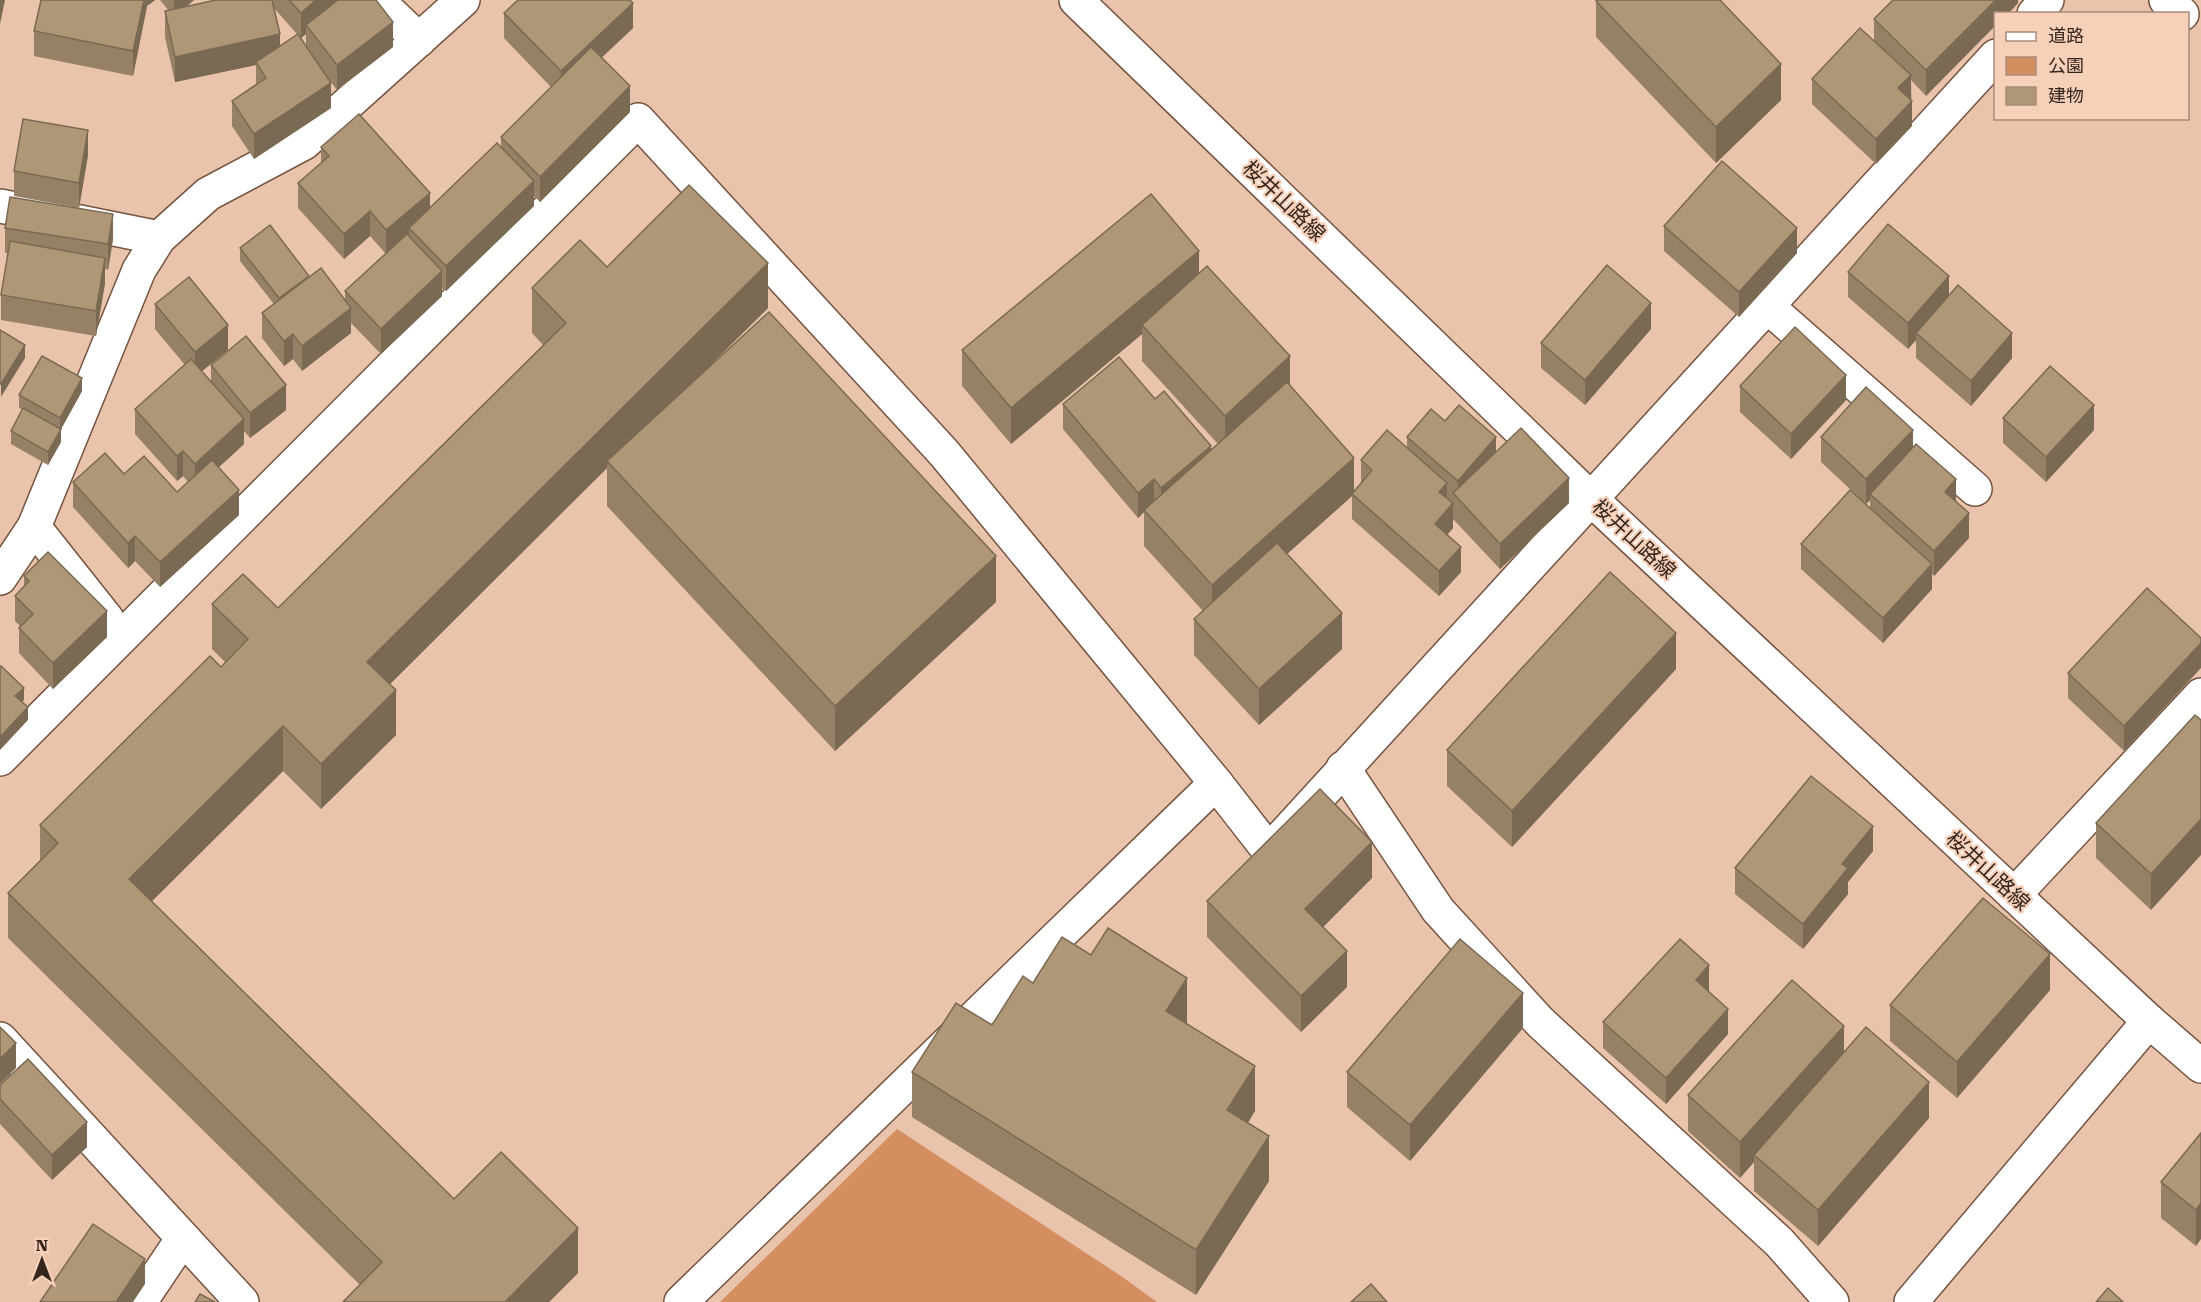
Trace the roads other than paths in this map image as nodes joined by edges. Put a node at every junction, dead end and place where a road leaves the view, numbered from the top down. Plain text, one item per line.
1 (377, 0) edge
2 (463, 0) edge
3 (1076, 0) edge
4 (2047, 0) edge
5 (2166, 0) edge
6 (2036, 12) edge
7 (2180, 12) edge
8 (2189, 20) edge
9 (2201, 30) edge
10 (419, 40) junction
11 (1994, 57) edge
12 (0, 206) edge
13 (159, 238) junction
14 (1767, 306) junction
15 (1975, 489) dead end
16 (1590, 498) junction
17 (34, 526) junction
18 (0, 578) edge
19 (122, 638) junction
20 (2201, 695) edge
21 (0, 759) edge
22 (1343, 768) junction
23 (1216, 783) junction
24 (2014, 895) junction
25 (2149, 1020) junction
26 (0, 1039) edge
27 (2201, 1066) edge
28 (183, 1238) junction
29 (140, 1302) edge
30 (242, 1302) edge
31 (681, 1302) edge
32 (1832, 1302) edge
33 (1911, 1302) edge

1 - 10 street
2 - 10 street
3 - 16 street, 桜井山路線
4 - 6 street
5 - 7 street
8 - 9 street
10 - 13 street
11 - 14 street
12 - 13 street
13 - 17 street
14 - 15 street
14 - 16 street
16 - 22 street
16 - 24 street, 桜井山路線
17 - 18 street
17 - 19 street
19 - 21 street
19 - 23 street
20 - 24 street
22 - 23 street
22 - 32 street
23 - 31 street
24 - 25 street, 桜井山路線
25 - 27 street, 桜井山路線
25 - 33 street
26 - 28 street
28 - 29 street
28 - 30 street

